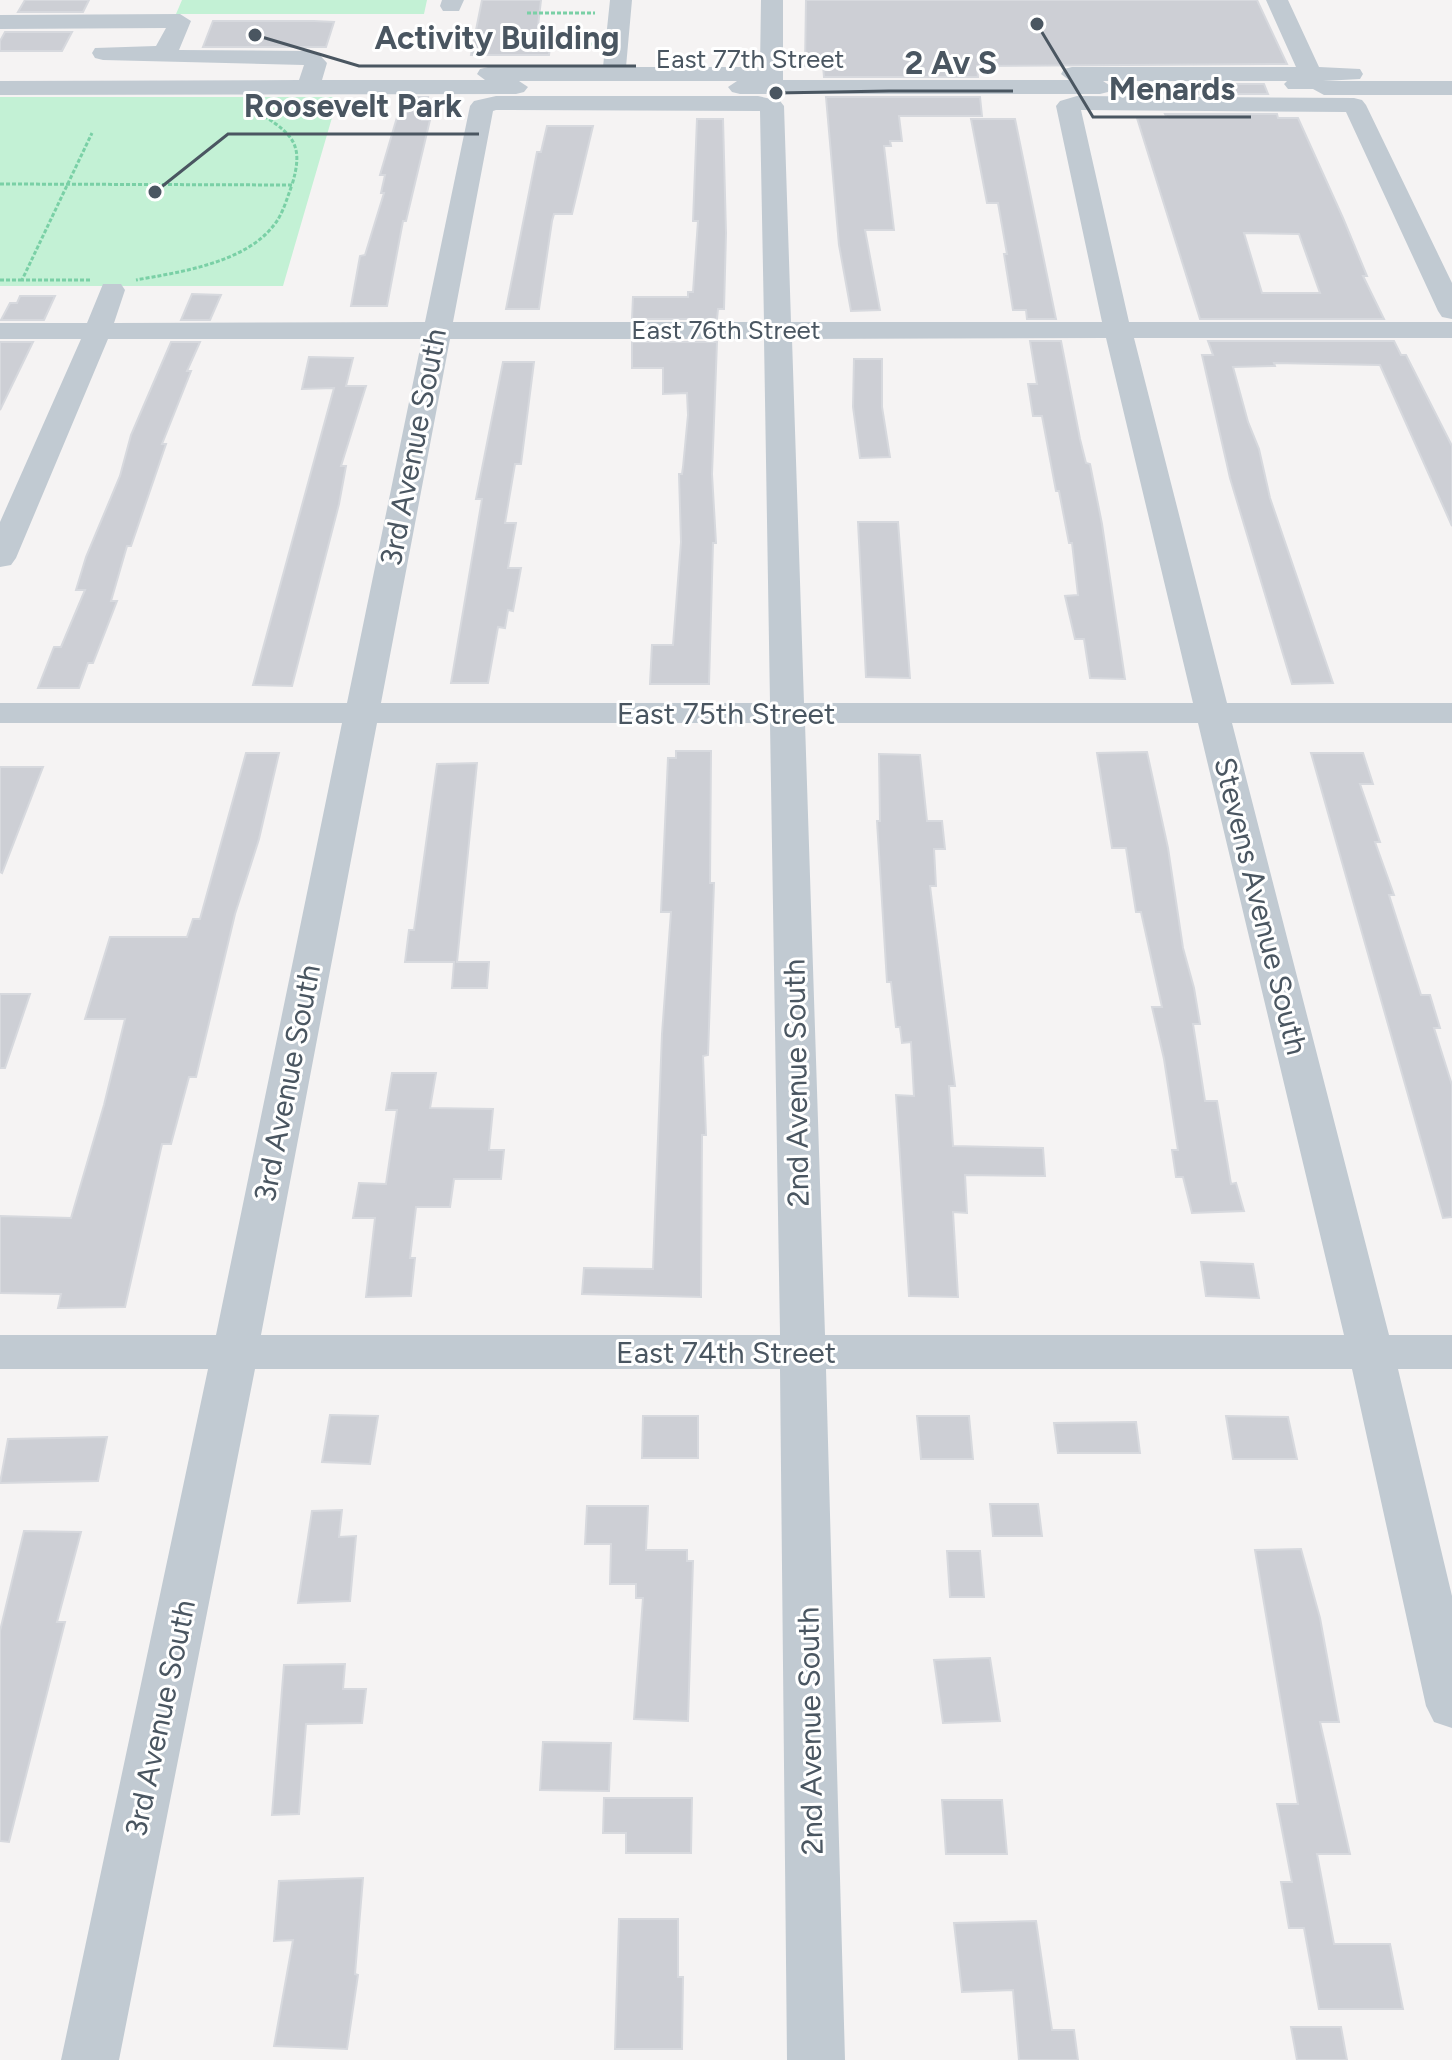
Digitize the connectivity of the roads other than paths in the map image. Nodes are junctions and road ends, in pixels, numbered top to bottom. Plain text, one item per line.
1 (772, 0) edge
2 (1277, 0) edge
3 (612, 6) edge
4 (119, 21) junction
5 (0, 22) edge
6 (169, 61) junction
7 (469, 61) dead end
8 (98, 63) junction
9 (0, 74) edge
10 (581, 74) junction
11 (614, 74) junction
12 (1311, 74) junction
13 (1452, 74) edge
14 (310, 81) junction
15 (0, 88) edge
16 (1452, 88) edge
17 (771, 89) junction
18 (1078, 97) junction
19 (113, 283) road end
20 (1452, 311) edge
21 (436, 330) junction
22 (777, 330) junction
23 (1118, 330) junction
24 (1452, 330) edge
25 (0, 331) edge
26 (98, 331) junction
27 (0, 558) edge
28 (0, 713) edge
29 (360, 713) junction
30 (787, 713) junction
31 (1213, 713) junction
32 (1452, 713) edge
33 (0, 1352) edge
34 (235, 1352) junction
35 (803, 1352) junction
36 (1371, 1352) junction
37 (1452, 1352) edge
38 (1452, 1706) edge
39 (90, 2060) edge
40 (816, 2060) edge

1 - 17 street, 2nd Avenue South
2 - 12 street
3 - 11 street
4 - 5 street
4 - 6 street
4 - 8 street
6 - 8 street, East 77th Street
6 - 14 street, East 77th Street
6 - 14 street
7 - 10 street
8 - 9 street, East 77th Street
10 - 11 street, East 77th Street
10 - 14 street, East 77th Street
11 - 17 street, East 77th Street
12 - 13 street, East 77th Street
12 - 17 street, East 77th Street
12 - 18 street
14 - 15 street, East 77th Street
14 - 17 street, East 77th Street
16 - 18 street, East 77th Street
17 - 18 street, East 77th Street
17 - 21 street, 3rd Avenue South
17 - 22 street, 2nd Avenue South
18 - 20 street
18 - 23 street, Stevens Avenue South
19 - 26 street
21 - 22 street, East 76th Street
21 - 26 street, East 76th Street
21 - 29 street, 3rd Avenue South
22 - 23 street, East 76th Street
22 - 30 street, 2nd Avenue South
23 - 24 street, East 76th Street
23 - 31 street, Stevens Avenue South
25 - 26 street, East 76th Street
26 - 27 street
28 - 29 street, East 75th Street
29 - 30 street, East 75th Street
29 - 34 street, 3rd Avenue South
30 - 31 street, East 75th Street
30 - 35 street, 2nd Avenue South
31 - 32 street, East 75th Street
31 - 36 street, Stevens Avenue South
33 - 34 street, East 74th Street
34 - 35 street, East 74th Street
34 - 39 street, 3rd Avenue South
35 - 36 street, East 74th Street
35 - 40 street, 2nd Avenue South
36 - 37 street, East 74th Street
36 - 38 street, Stevens Avenue South

